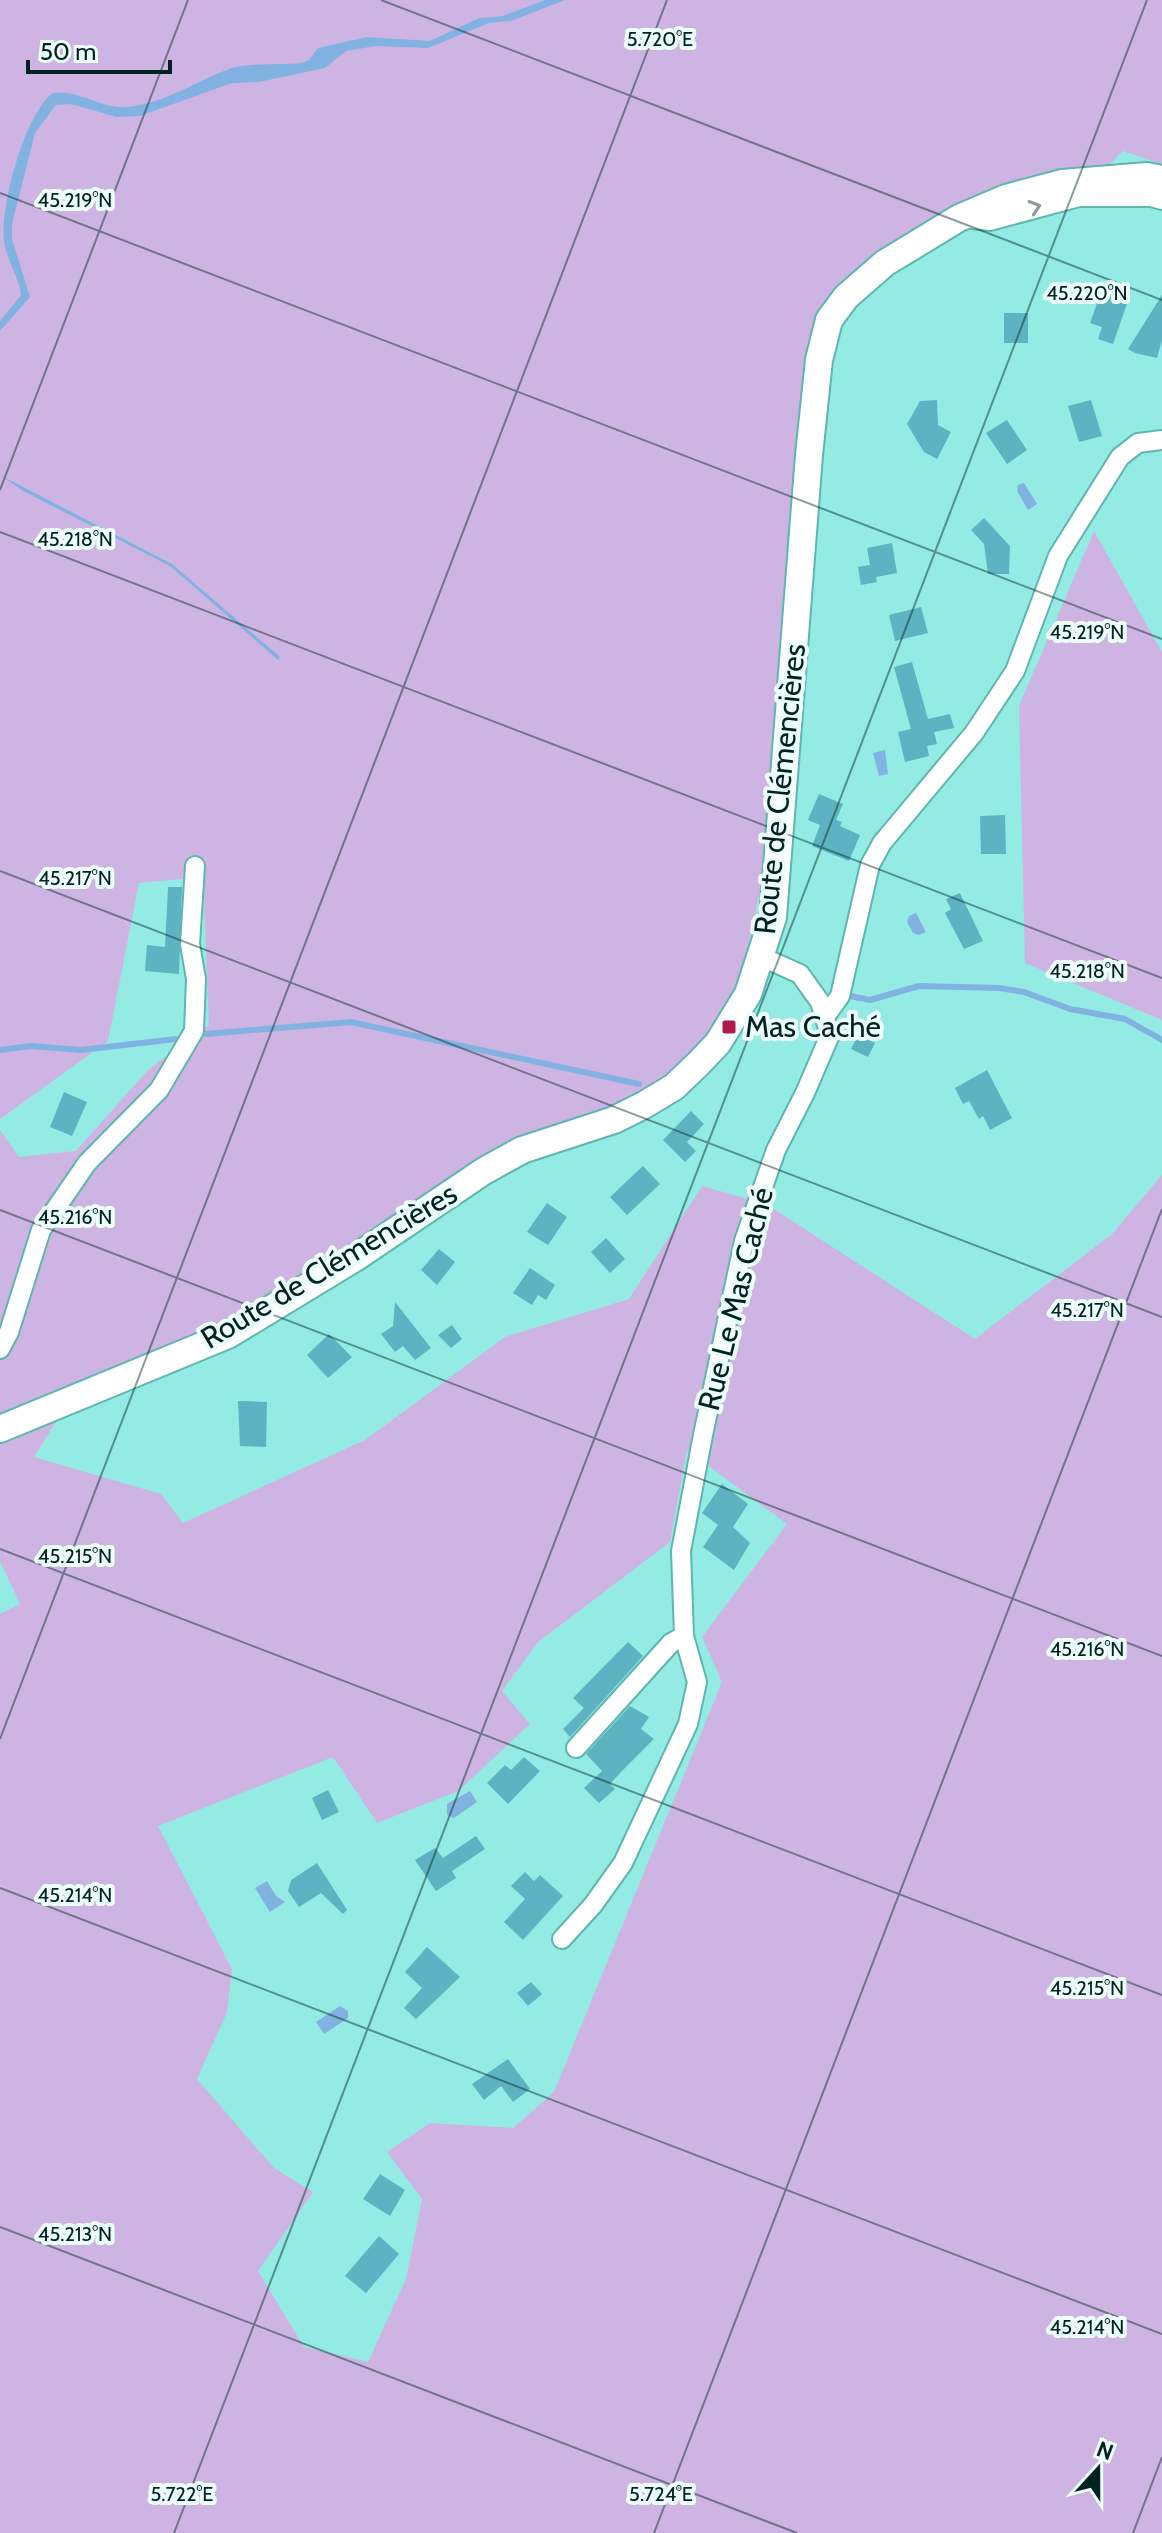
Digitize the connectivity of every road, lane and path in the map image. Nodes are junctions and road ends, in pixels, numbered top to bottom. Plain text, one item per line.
1 (1162, 179) edge
2 (1162, 200) edge
3 (959, 218) junction
4 (1162, 440) edge
5 (195, 866) dead end
6 (762, 957) junction
7 (825, 1017) junction
8 (0, 1349) edge
9 (0, 1429) edge
10 (684, 1636) junction
11 (576, 1748) dead end
12 (562, 1939) dead end

1 - 3 street, Route de Clémencières
3 -> 2 street
3 - 6 street, Route de Clémencières
4 - 7 street
5 - 8 street
6 - 7 street
6 - 9 street, Route de Clémencières
7 - 10 street, Rue Le Mas Caché
10 - 11 street
10 - 12 street, Rue Le Mas Caché

